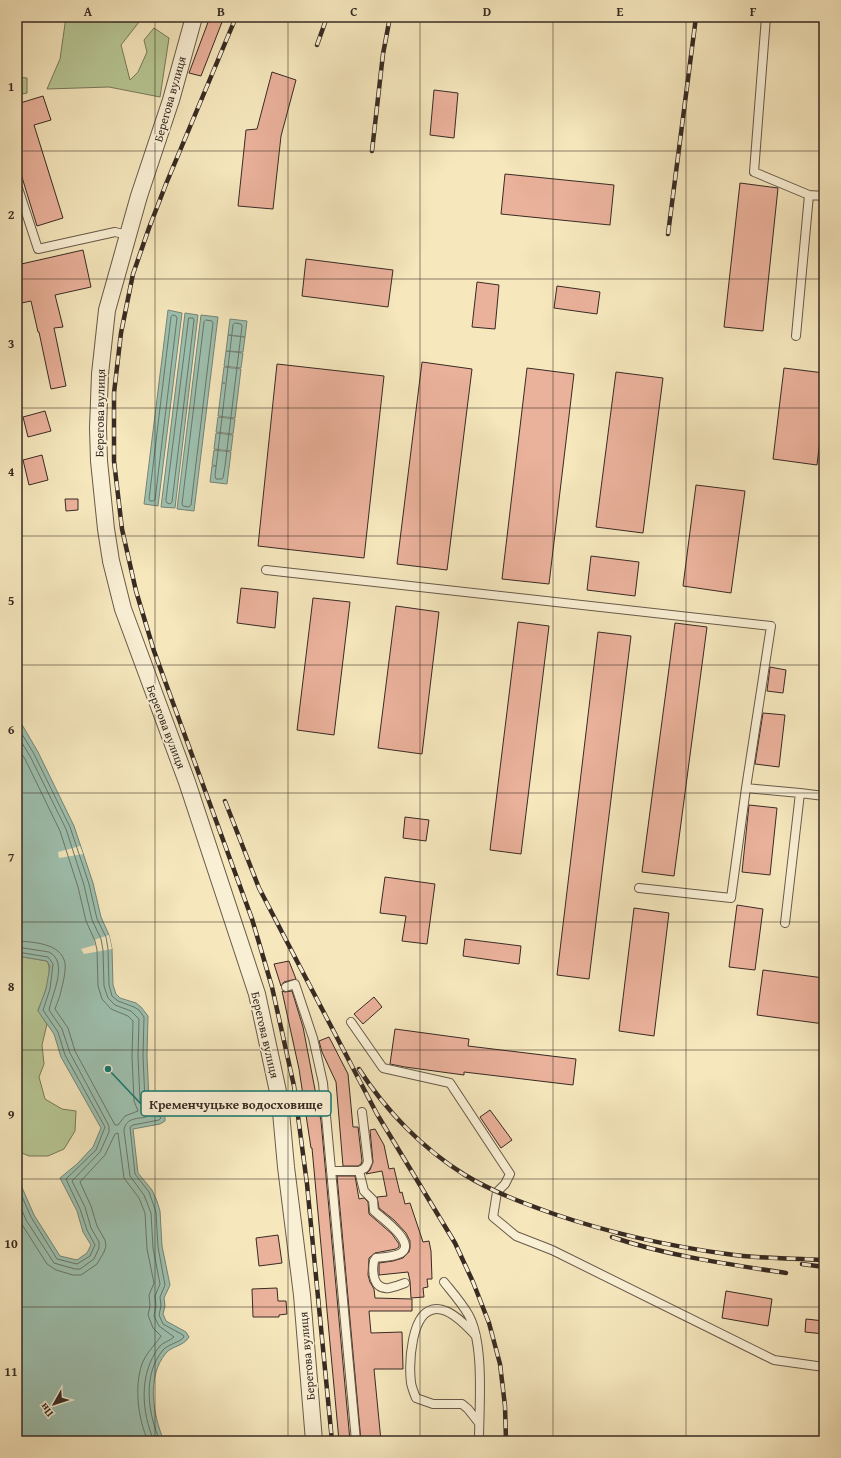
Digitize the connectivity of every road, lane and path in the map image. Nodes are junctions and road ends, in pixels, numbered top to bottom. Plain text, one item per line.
1 (194, 17) edge
2 (766, 17) edge
3 (17, 184) edge
4 (809, 195) junction
5 (824, 196) edge
6 (128, 235) junction
7 (796, 336) dead end
8 (266, 570) dead end
9 (746, 788) junction
10 (800, 793) junction
11 (824, 796) edge
12 (639, 888) dead end
13 (785, 923) dead end
14 (286, 987) dead end
15 (351, 1022) dead end
16 (362, 1112) dead end
17 (331, 1171) junction
18 (359, 1171) junction
19 (444, 1282) dead end
20 (405, 1283) dead end
21 (476, 1336) junction
22 (824, 1367) edge
23 (479, 1423) junction
24 (314, 1441) edge
25 (356, 1441) edge
26 (479, 1441) edge

1 - 6 street, Берегова вулиця
2 - 4 lane
3 - 6 lane
4 - 5 lane
4 - 7 lane
6 - 24 street, Берегова вулиця
8 - 9 lane
9 - 10 lane
9 - 12 lane
10 - 11 lane
10 - 13 lane
14 - 17 lane
15 - 22 lane
16 - 18 lane
17 - 18 lane
17 - 25 lane
18 - 20 lane
19 - 21 lane
21 - 23 lane
21 - 23 lane
23 - 26 lane

